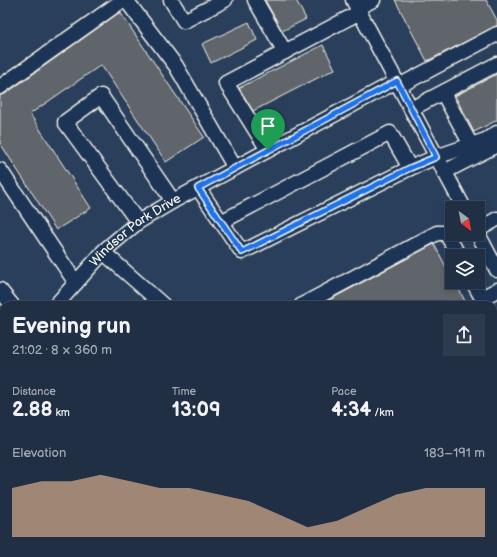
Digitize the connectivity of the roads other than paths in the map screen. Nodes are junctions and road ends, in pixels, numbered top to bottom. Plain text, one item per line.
1 (123, 0) edge
2 (126, 0) edge
3 (171, 0) edge
4 (225, 0) edge
5 (255, 0) edge
6 (373, 0) edge
7 (357, 7) edge
8 (497, 34) edge
9 (285, 52) junction
10 (497, 64) edge
11 (398, 84) junction
12 (0, 87) edge
13 (443, 92) junction
14 (411, 109) junction
15 (497, 133) edge
16 (471, 145) junction
17 (497, 145) edge
18 (268, 150) junction
19 (436, 157) junction
20 (235, 168) junction
21 (410, 168) junction
22 (0, 170) edge
23 (444, 172) junction
24 (198, 188) junction
25 (173, 201) junction
26 (460, 201) edge
27 (497, 219) edge
28 (138, 222) junction
29 (221, 222) junction
30 (485, 226) edge
31 (445, 232) edge
32 (103, 252) junction
33 (485, 256) edge
34 (497, 270) edge
35 (76, 283) junction
36 (477, 289) edge
37 (0, 290) edge
38 (497, 290) edge
39 (9, 301) edge
40 (60, 301) edge
41 (158, 301) edge
42 (310, 301) edge
43 (483, 301) edge
44 (485, 301) edge

1 - 12 street
2 - 20 street
3 - 4 street
5 - 9 street
6 - 7 street
7 - 9 street
7 - 11 street
8 - 11 street, Windsor Park Drive
9 - 18 street
10 - 13 street
11 - 14 street
11 - 18 street, Windsor Park Drive
13 - 14 street
13 - 16 street
14 - 19 street
15 - 16 street
16 - 19 street
17 - 23 street
18 - 20 street, Windsor Park Drive
19 - 21 street
19 - 23 street
20 - 24 street, Windsor Park Drive
21 - 29 street
21 - 29 street
22 - 35 street
23 - 26 street
24 - 25 street, Windsor Park Drive
24 - 29 street
25 - 28 street, Windsor Park Drive
25 - 28 street
27 - 30 street
28 - 32 street, Windsor Park Drive
31 - 42 street
32 - 35 street, Windsor Park Drive
32 - 41 street
33 - 34 street
35 - 40 street, Windsor Park Drive
36 - 43 street
37 - 39 street
38 - 44 street

